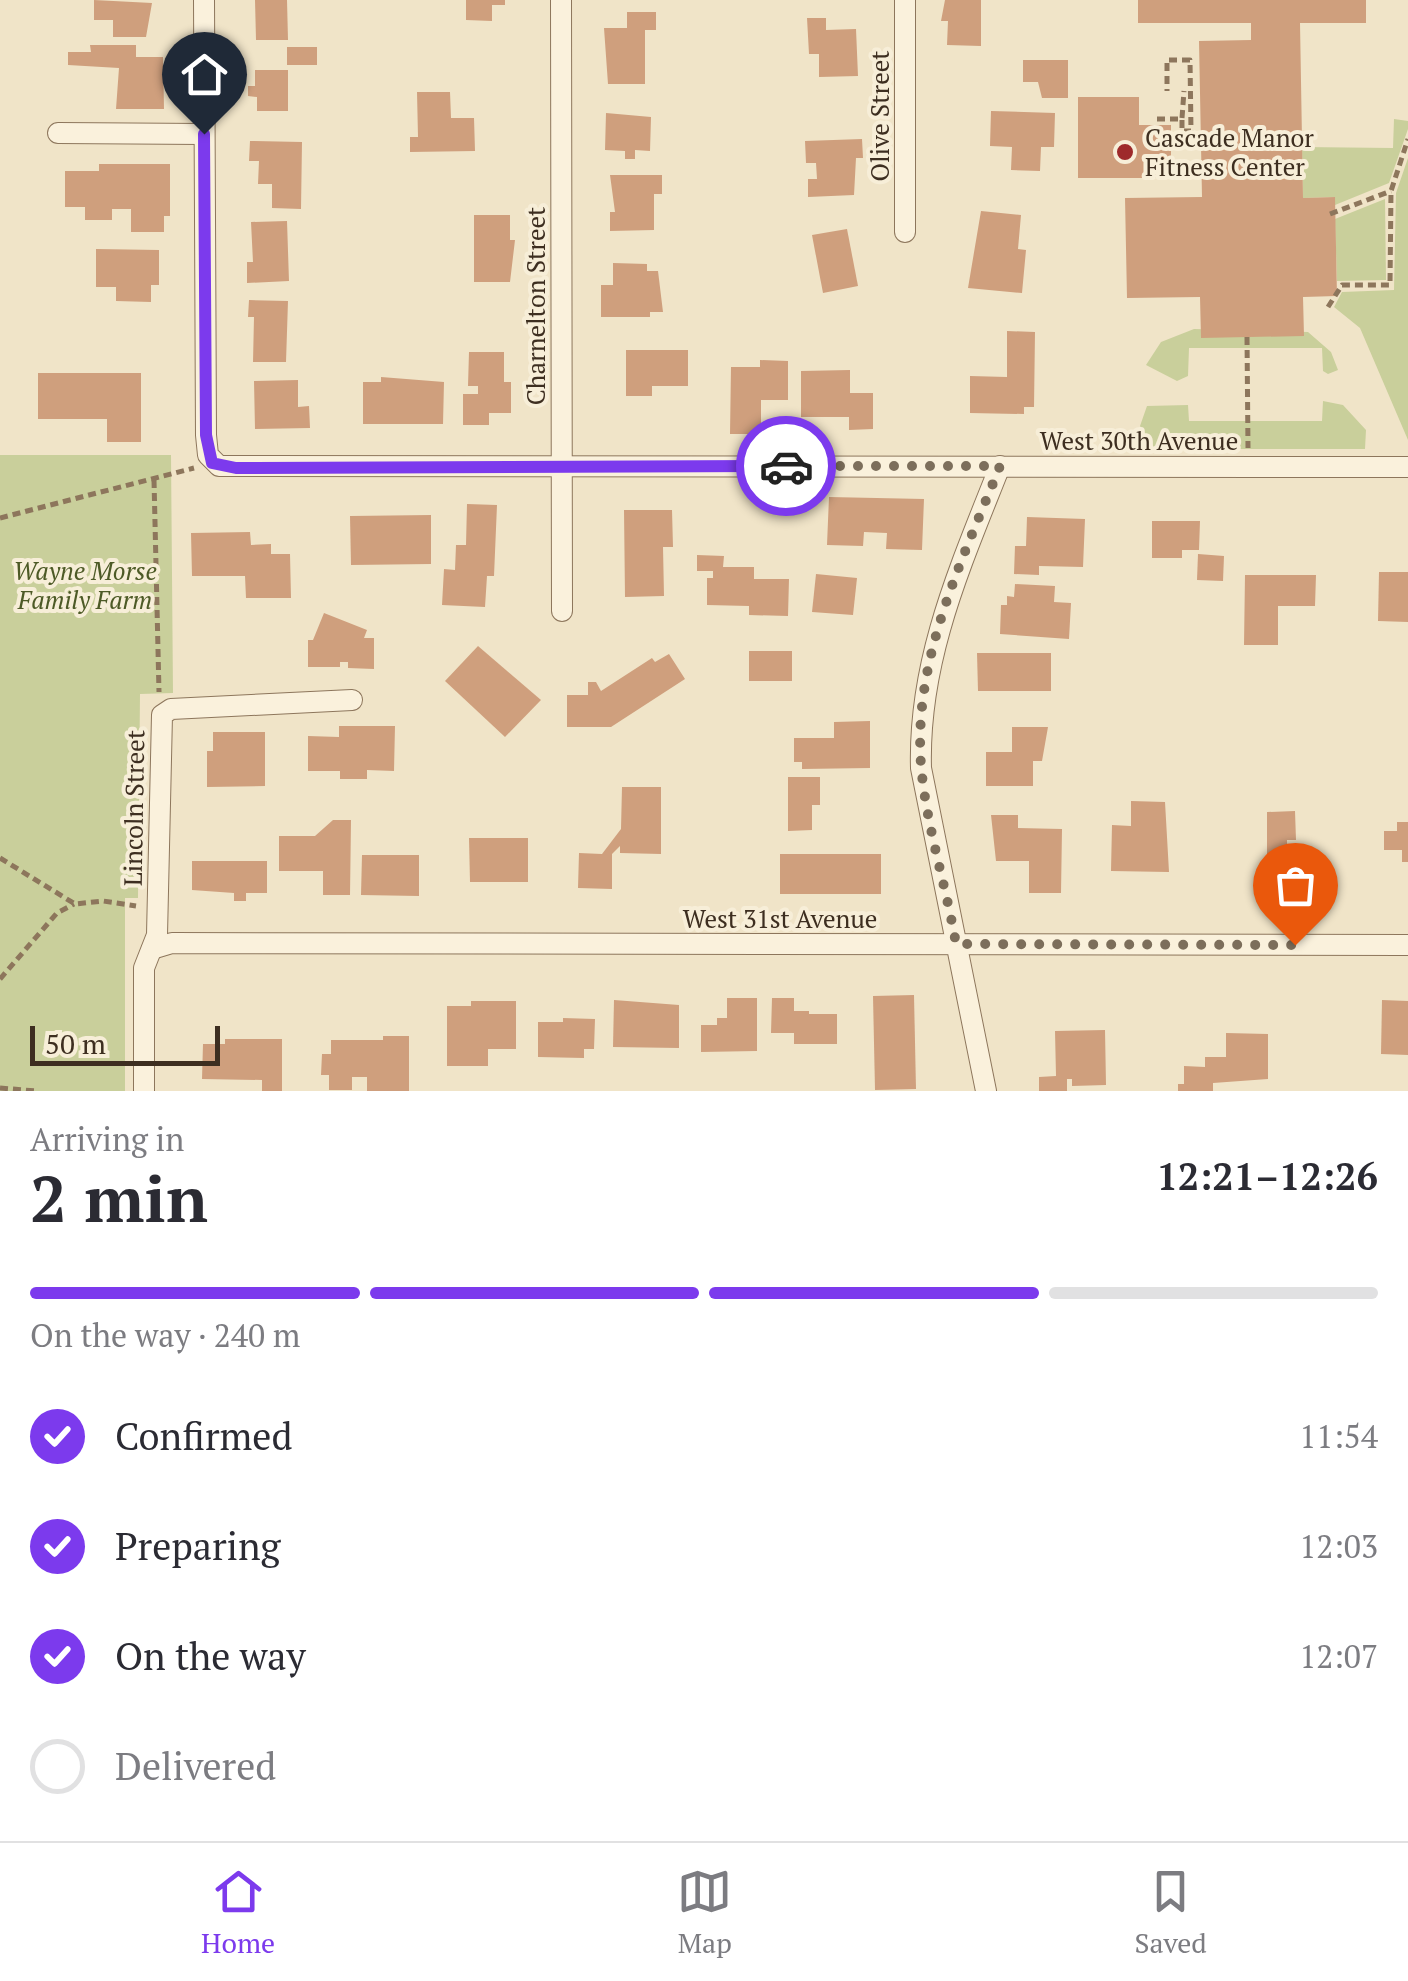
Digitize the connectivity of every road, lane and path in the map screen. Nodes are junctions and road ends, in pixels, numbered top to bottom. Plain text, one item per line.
1 (204, 0) edge
2 (561, 0) edge
3 (905, 0) edge
4 (1167, 91) dead end
5 (1184, 91) dead end
6 (1157, 119) dead end
7 (1182, 119) junction
8 (58, 133) dead end
9 (204, 134) junction
10 (1408, 139) edge
11 (1391, 192) junction
12 (1330, 214) dead end
13 (905, 232) dead end
14 (1328, 306) dead end
15 (1248, 337) dead end
16 (1248, 451) dead end
17 (212, 463) junction
18 (1000, 466) junction
19 (560, 467) junction
20 (1408, 467) edge
21 (154, 480) junction
22 (0, 518) edge
23 (562, 611) dead end
24 (352, 700) dead end
25 (162, 715) junction
26 (0, 858) edge
27 (76, 904) junction
28 (158, 905) junction
29 (956, 944) junction
30 (1408, 945) edge
31 (152, 949) junction
32 (0, 979) edge
33 (0, 1088) edge
34 (36, 1091) edge
35 (144, 1091) edge
36 (986, 1091) edge

1 - 9 street
2 - 19 street, Charnelton Street
3 - 13 street, Olive Street
4 - 7 path
5 - 7 path
6 - 7 path
8 - 9 street
9 - 17 street
10 - 11 path
11 - 12 path
11 - 14 path
15 - 16 path
17 - 19 street, West 30th Avenue
17 - 21 path
18 - 19 street, West 30th Avenue
18 - 20 street, West 30th Avenue
18 - 29 street
19 - 23 street, Charnelton Street
21 - 22 path
21 - 25 path
24 - 25 street, Lincoln Street
25 - 28 street, Lincoln Street
26 - 27 path
27 - 28 path
27 - 32 path
28 - 31 street, Lincoln Street
29 - 30 street, West 31st Avenue
29 - 31 street, West 31st Avenue
29 - 36 street
31 - 35 street, Lincoln Street
33 - 34 path

